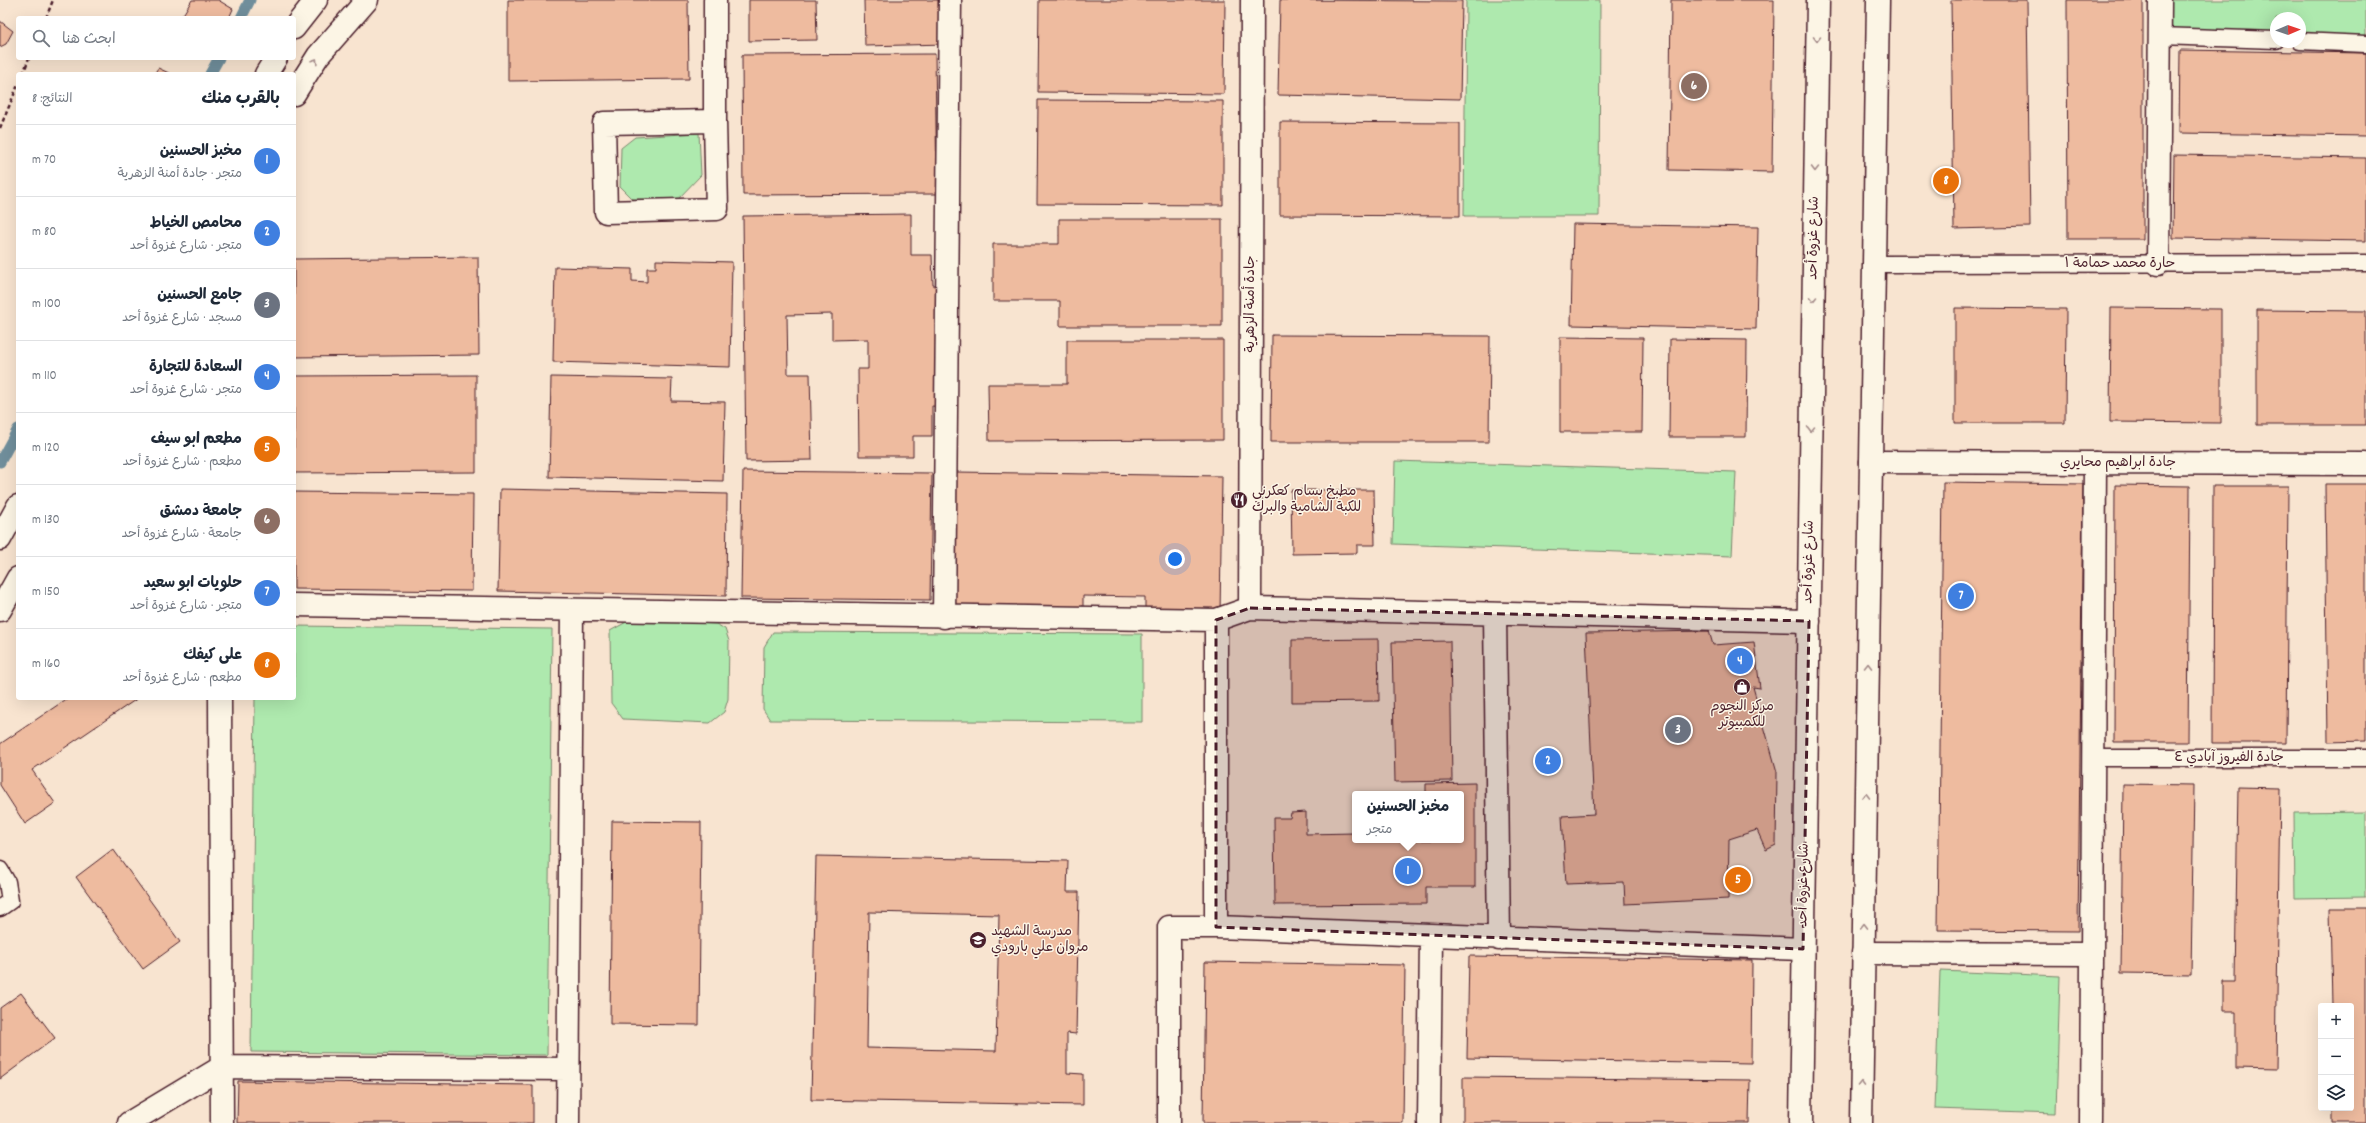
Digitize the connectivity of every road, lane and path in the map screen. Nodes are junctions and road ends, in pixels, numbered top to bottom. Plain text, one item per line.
1 (53, 0) edge
2 (316, 0) edge
3 (367, 0) edge
4 (715, 0) edge
5 (950, 0) edge
6 (1252, 0) edge
7 (1818, 0) edge
8 (1878, 0) edge
9 (2160, 0) edge
10 (47, 16) edge
11 (296, 25) edge
12 (2160, 36) junction
13 (2270, 40) edge
14 (2306, 41) edge
15 (2366, 44) edge
16 (28, 60) edge
17 (275, 60) edge
18 (23, 72) edge
19 (267, 72) edge
20 (16, 90) edge
21 (296, 91) edge
22 (715, 121) junction
23 (0, 128) edge
24 (2366, 263) edge
25 (1874, 264) junction
26 (2158, 264) junction
27 (1871, 462) junction
28 (2095, 463) junction
29 (2366, 464) edge
30 (16, 510) edge
31 (0, 539) edge
32 (16, 582) edge
33 (296, 605) edge
34 (1250, 608) junction
35 (0, 610) edge
36 (572, 610) junction
37 (1495, 614) junction
38 (944, 617) junction
39 (1216, 620) junction
40 (1808, 621) junction
41 (220, 700) edge
42 (2092, 758) junction
43 (2366, 758) edge
44 (0, 870) edge
45 (0, 908) edge
46 (1216, 927) junction
47 (1431, 937) junction
48 (1499, 939) junction
49 (1803, 949) junction
50 (1863, 953) junction
51 (2091, 954) junction
52 (222, 1067) junction
53 (568, 1069) junction
54 (128, 1123) edge
55 (222, 1123) edge
56 (568, 1123) edge
57 (1169, 1123) edge
58 (1429, 1123) edge
59 (1801, 1123) edge
60 (1861, 1123) edge
61 (2091, 1123) edge

1 - 10 path
2 - 11 street
21 -> 3 street
4 - 22 street
5 - 38 street
6 - 34 street, جادة أمنة الزهرية
7 -> 40 street, شارع غزوة أحد
8 - 25 street
9 - 12 street
12 - 13 lane
12 - 26 street
14 - 15 lane
16 - 18 path
17 - 19 street
20 - 23 path
22 - 22 street
24 - 26 lane, حارة محمد حمامة ١
25 - 26 lane, حارة محمد حمامة ١
25 - 27 street
27 - 28 street, جادة ابراهيم محايري
50 -> 27 street
28 - 29 street, جادة ابراهيم محايري
28 - 42 street
30 - 31 street
32 - 35 street
33 - 36 street
34 - 37 street
34 - 39 street
36 - 38 street
36 - 53 street
37 - 40 street
37 - 48 street
38 - 39 street
39 - 46 street
40 - 49 street, شارع غزوة أحد
41 - 52 street
42 - 43 lane, جادة الفيروز آبادي ٤
42 - 51 street
44 - 45 lane
46 - 47 street
46 - 57 street
47 - 48 street
47 - 58 street
48 - 49 street
49 - 59 street, شارع غزوة أحد
50 - 51 street
60 -> 50 street
51 - 61 street
52 - 53 street
52 - 54 street
52 - 55 street
53 - 56 street

